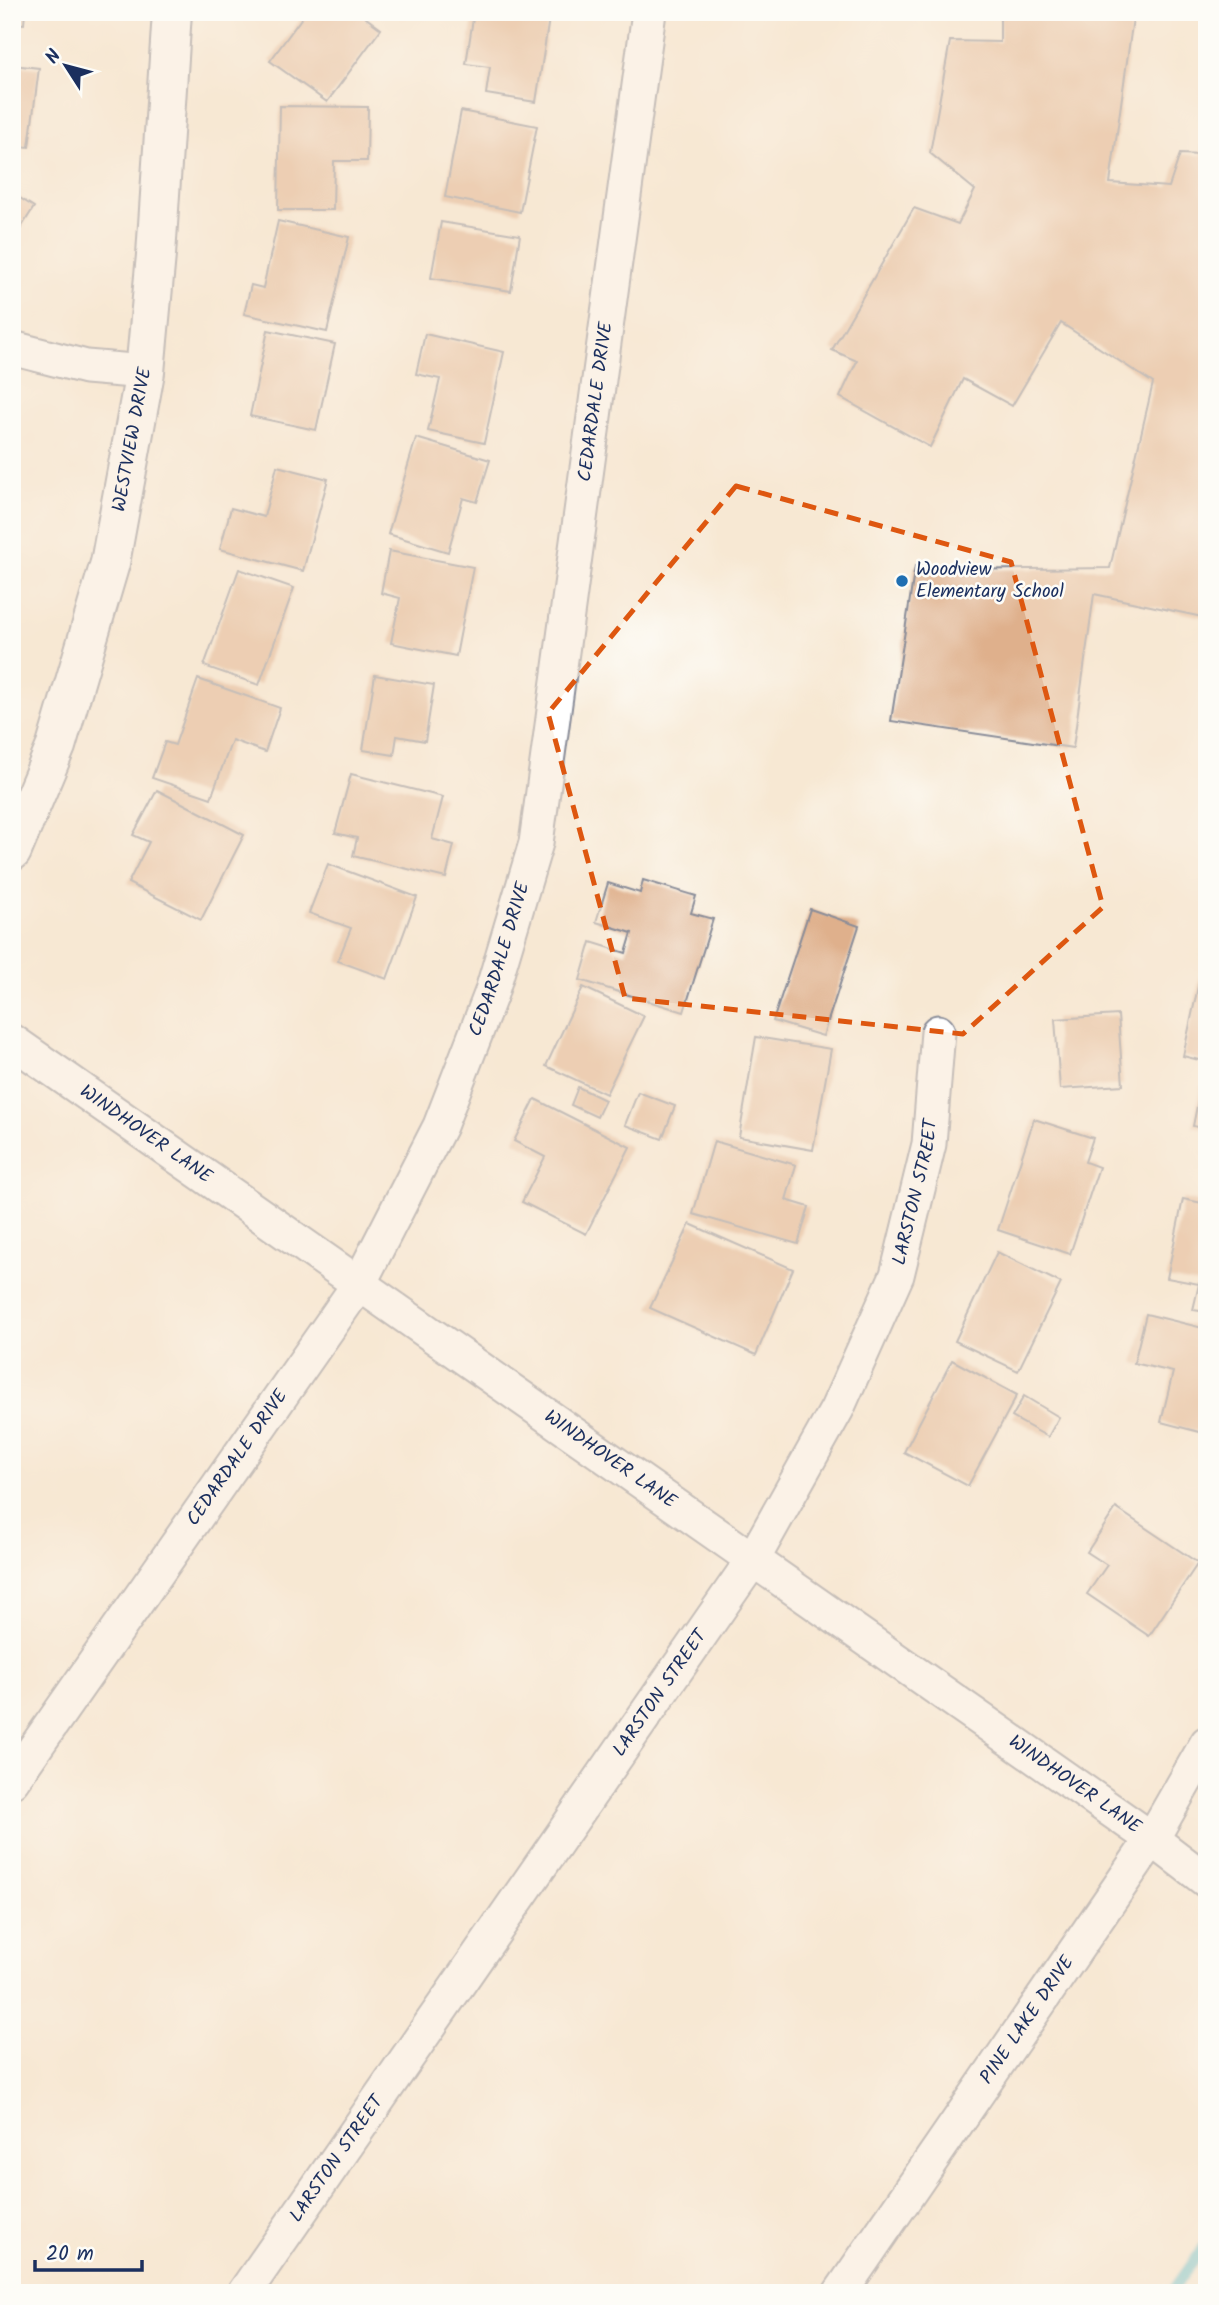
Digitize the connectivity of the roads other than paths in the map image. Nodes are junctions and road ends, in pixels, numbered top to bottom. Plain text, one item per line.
1 (172, 12) edge
2 (649, 12) edge
3 (12, 348) edge
4 (145, 372) junction
5 (12, 850) edge
6 (938, 1032) dead end
7 (12, 1041) edge
8 (359, 1284) junction
9 (752, 1561) junction
10 (1207, 1743) edge
11 (12, 1781) edge
12 (1152, 1839) junction
13 (1207, 1881) edge
14 (244, 2293) edge
15 (840, 2293) edge

1 - 4 main road, WESTVIEW DRIVE
2 - 8 street, CEDARDALE DRIVE
3 - 4 street
4 - 5 main road, WESTVIEW DRIVE
6 - 9 street, LARSTON STREET
7 - 8 street, WINDHOVER LANE
8 - 9 street, WINDHOVER LANE
8 - 11 street, CEDARDALE DRIVE
9 - 12 street, WINDHOVER LANE
9 - 14 street, LARSTON STREET
10 - 12 street, PINE LAKE DRIVE
12 - 13 street, WINDHOVER LANE
12 - 15 street, PINE LAKE DRIVE

